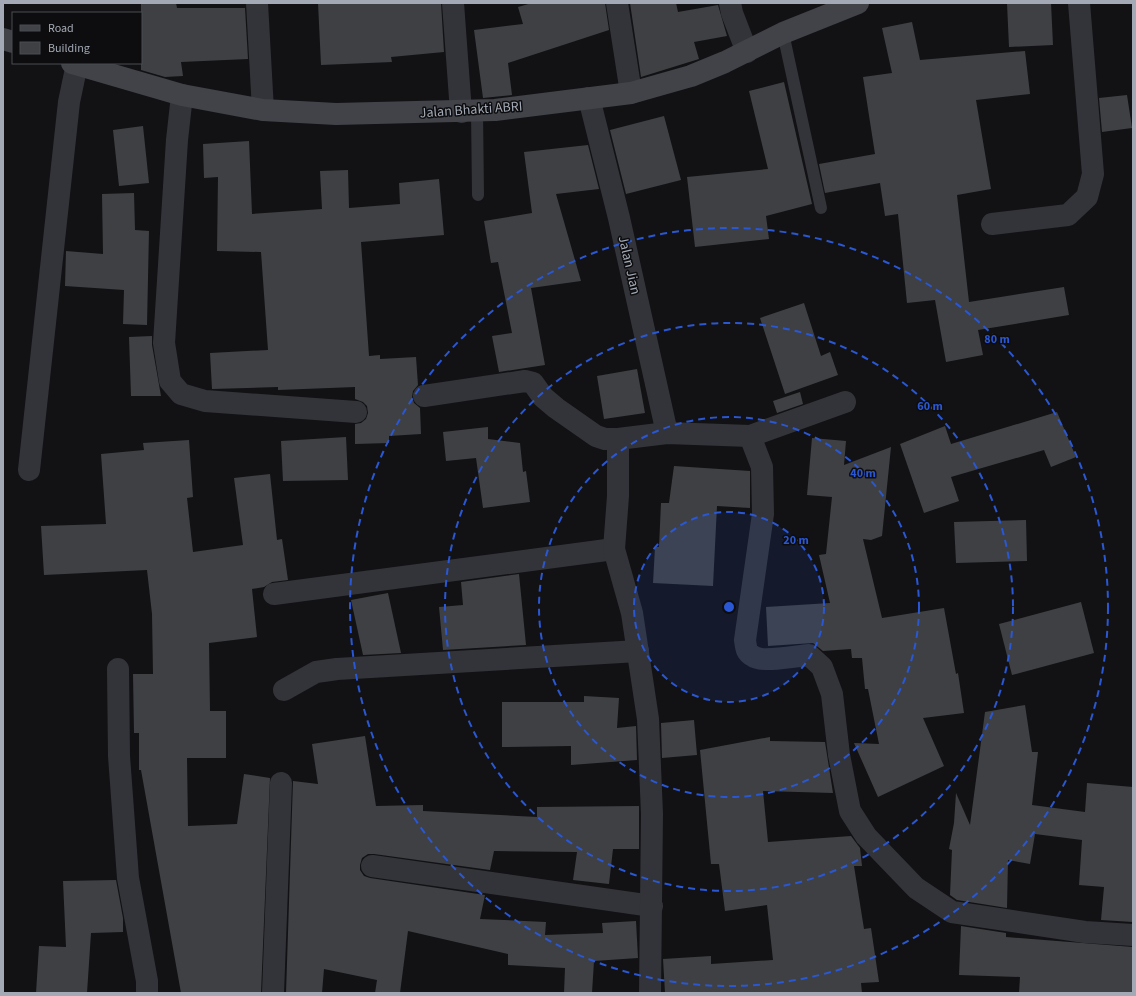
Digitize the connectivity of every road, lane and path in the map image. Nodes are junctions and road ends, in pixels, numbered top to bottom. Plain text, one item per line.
1 (257, 3) edge
2 (453, 3) edge
3 (617, 3) edge
4 (730, 3) edge
5 (858, 3) edge
6 (1079, 3) edge
7 (783, 33) junction
8 (747, 52) junction
9 (75, 64) edge
10 (631, 93) junction
11 (182, 95) junction
12 (589, 98) junction
13 (263, 110) junction
14 (469, 111) junction
15 (478, 195) dead end
16 (821, 208) dead end
17 (992, 224) dead end
18 (424, 396) dead end
19 (845, 402) dead end
20 (356, 412) dead end
21 (667, 433) junction
22 (750, 436) junction
23 (618, 439) junction
24 (29, 470) dead end
25 (614, 549) junction
26 (274, 594) dead end
27 (638, 651) junction
28 (118, 669) dead end
29 (284, 690) dead end
30 (281, 783) dead end
31 (372, 866) dead end
32 (652, 906) junction
33 (1133, 934) edge
34 (148, 993) edge
35 (273, 993) edge
36 (650, 993) edge

1 - 13 street
2 - 14 street
3 - 10 street
4 - 8 street
5 - 7 street, Jalan Bhakti ABRI
6 - 17 street
7 - 8 street, Jalan Bhakti ABRI
7 - 16 lane
8 - 10 street, Jalan Bhakti ABRI
9 - 11 street, Jalan Bhakti ABRI
9 - 24 street
10 - 12 street, Jalan Bhakti ABRI
11 - 13 street, Jalan Bhakti ABRI
11 - 20 street
12 - 14 street, Jalan Bhakti ABRI
12 - 21 street, Jalan Jian
13 - 14 street, Jalan Bhakti ABRI
14 - 15 lane
18 - 23 street
19 - 22 street
21 - 22 street
21 - 23 street
22 - 33 street
23 - 25 street
25 - 26 street
25 - 27 street
27 - 29 street
27 - 32 street
28 - 34 street
30 - 35 street
31 - 32 street
32 - 36 street

